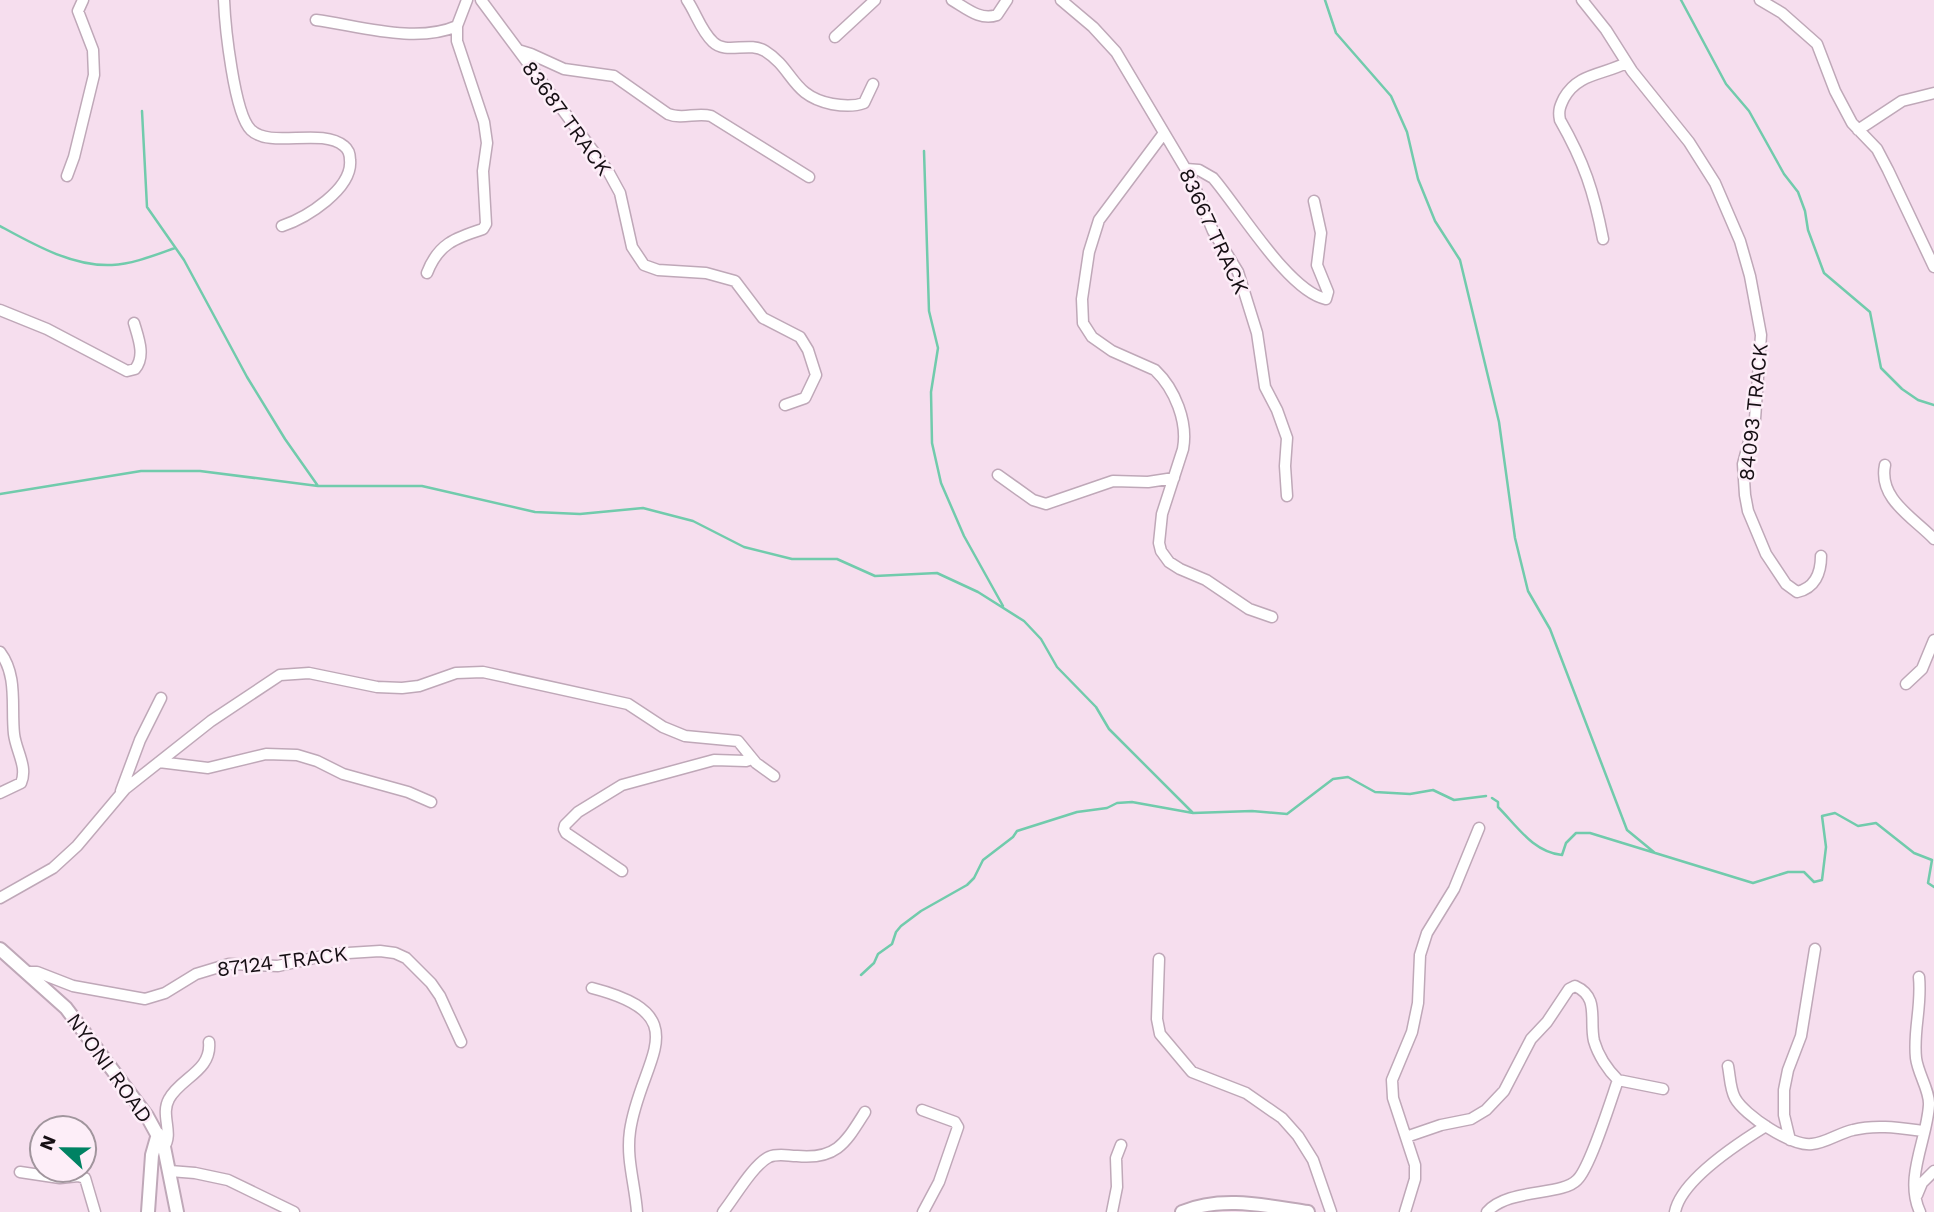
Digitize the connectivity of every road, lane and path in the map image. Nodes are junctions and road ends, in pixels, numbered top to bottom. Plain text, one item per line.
1 (83, 0) edge
2 (224, 0) edge
3 (467, 0) edge
4 (481, 0) edge
5 (687, 0) edge
6 (875, 0) edge
7 (952, 0) edge
8 (1007, 0) edge
9 (1061, 0) edge
10 (1583, 0) edge
11 (1760, 0) edge
12 (316, 20) dead end
13 (457, 26) junction
14 (835, 37) dead end
15 (518, 50) junction
16 (1626, 63) junction
17 (873, 84) dead end
18 (1934, 93) edge
19 (1858, 130) junction
20 (1164, 133) junction
21 (1186, 169) junction
22 (67, 176) dead end
23 (809, 177) dead end
24 (1314, 201) dead end
25 (282, 226) dead end
26 (1603, 239) dead end
27 (1934, 267) edge
28 (427, 274) dead end
29 (0, 310) edge
30 (134, 323) dead end
31 (785, 405) dead end
32 (1885, 465) dead end
33 (998, 475) dead end
34 (1174, 478) junction
35 (1287, 496) dead end
36 (1934, 539) edge
37 (1821, 556) dead end
38 (1272, 617) dead end
39 (1934, 640) edge
40 (0, 652) edge
41 (1906, 684) dead end
42 (161, 698) dead end
43 (752, 759) junction
44 (159, 762) junction
45 (774, 776) dead end
46 (0, 793) edge
47 (119, 795) junction
48 (430, 802) dead end
49 (1479, 828) dead end
50 (622, 872) dead end
51 (0, 898) edge
52 (0, 949) edge
53 (1815, 949) dead end
54 (1159, 959) dead end
55 (24, 972) junction
56 (1919, 977) dead end
57 (592, 988) dead end
58 (209, 1042) dead end
59 (461, 1042) dead end
60 (1728, 1066) dead end
61 (1618, 1080) junction
62 (1663, 1089) dead end
63 (922, 1110) dead end
64 (865, 1112) dead end
65 (1766, 1126) junction
66 (1923, 1131) junction
67 (158, 1134) junction
68 (1406, 1137) junction
69 (1790, 1140) junction
70 (1121, 1145) dead end
71 (164, 1147) junction
72 (170, 1171) junction
73 (1934, 1171) edge
74 (20, 1172) dead end
75 (1916, 1196) junction
76 (1917, 1210) edge
77 (95, 1212) edge
78 (148, 1212) edge
79 (177, 1212) edge
80 (294, 1212) edge
81 (637, 1212) edge
82 (723, 1212) edge
83 (923, 1212) edge
84 (1112, 1212) edge
85 (1182, 1212) edge
86 (1308, 1212) edge
87 (1331, 1212) edge
88 (1405, 1212) edge
89 (1487, 1212) edge
90 (1675, 1212) edge

1 - 22 street
2 - 25 street
3 - 13 street
4 - 15 street, 83687 TRACK
5 - 17 street
6 - 14 street
7 - 8 street
9 - 20 street, 83667 TRACK
10 - 16 street, 84093 TRACK
11 - 19 street
12 - 13 street
13 - 28 street
15 - 23 street
15 - 31 street, 83687 TRACK
16 - 26 street
16 - 37 street, 84093 TRACK
18 - 19 street
19 - 27 street
20 - 21 street, 83667 TRACK
20 - 34 street
21 - 24 street
21 - 35 street, 83667 TRACK
29 - 30 street
32 - 36 street
33 - 34 street
34 - 38 street
39 - 41 street
40 - 46 street
42 - 47 street
43 - 44 street
43 - 45 street
43 - 50 street
44 - 47 street
44 - 48 street
47 - 51 street
49 - 68 street
52 - 55 street, NYONI ROAD
53 - 69 street
54 - 87 street
55 - 59 street, 87124 TRACK
55 - 67 street, NYONI ROAD
56 - 66 street
57 - 81 street
58 - 71 street
60 - 65 street
61 - 62 street
61 - 68 street
61 - 89 street
63 - 83 street
64 - 82 street
65 - 69 street
65 - 90 street
66 - 69 street
66 - 75 street
67 - 71 street, NYONI ROAD
67 - 78 street
68 - 88 street
70 - 84 street
71 - 72 street, NYONI ROAD
72 - 79 street, NYONI ROAD
72 - 80 street
73 - 75 street
74 - 77 street
75 - 76 street
85 - 86 street

